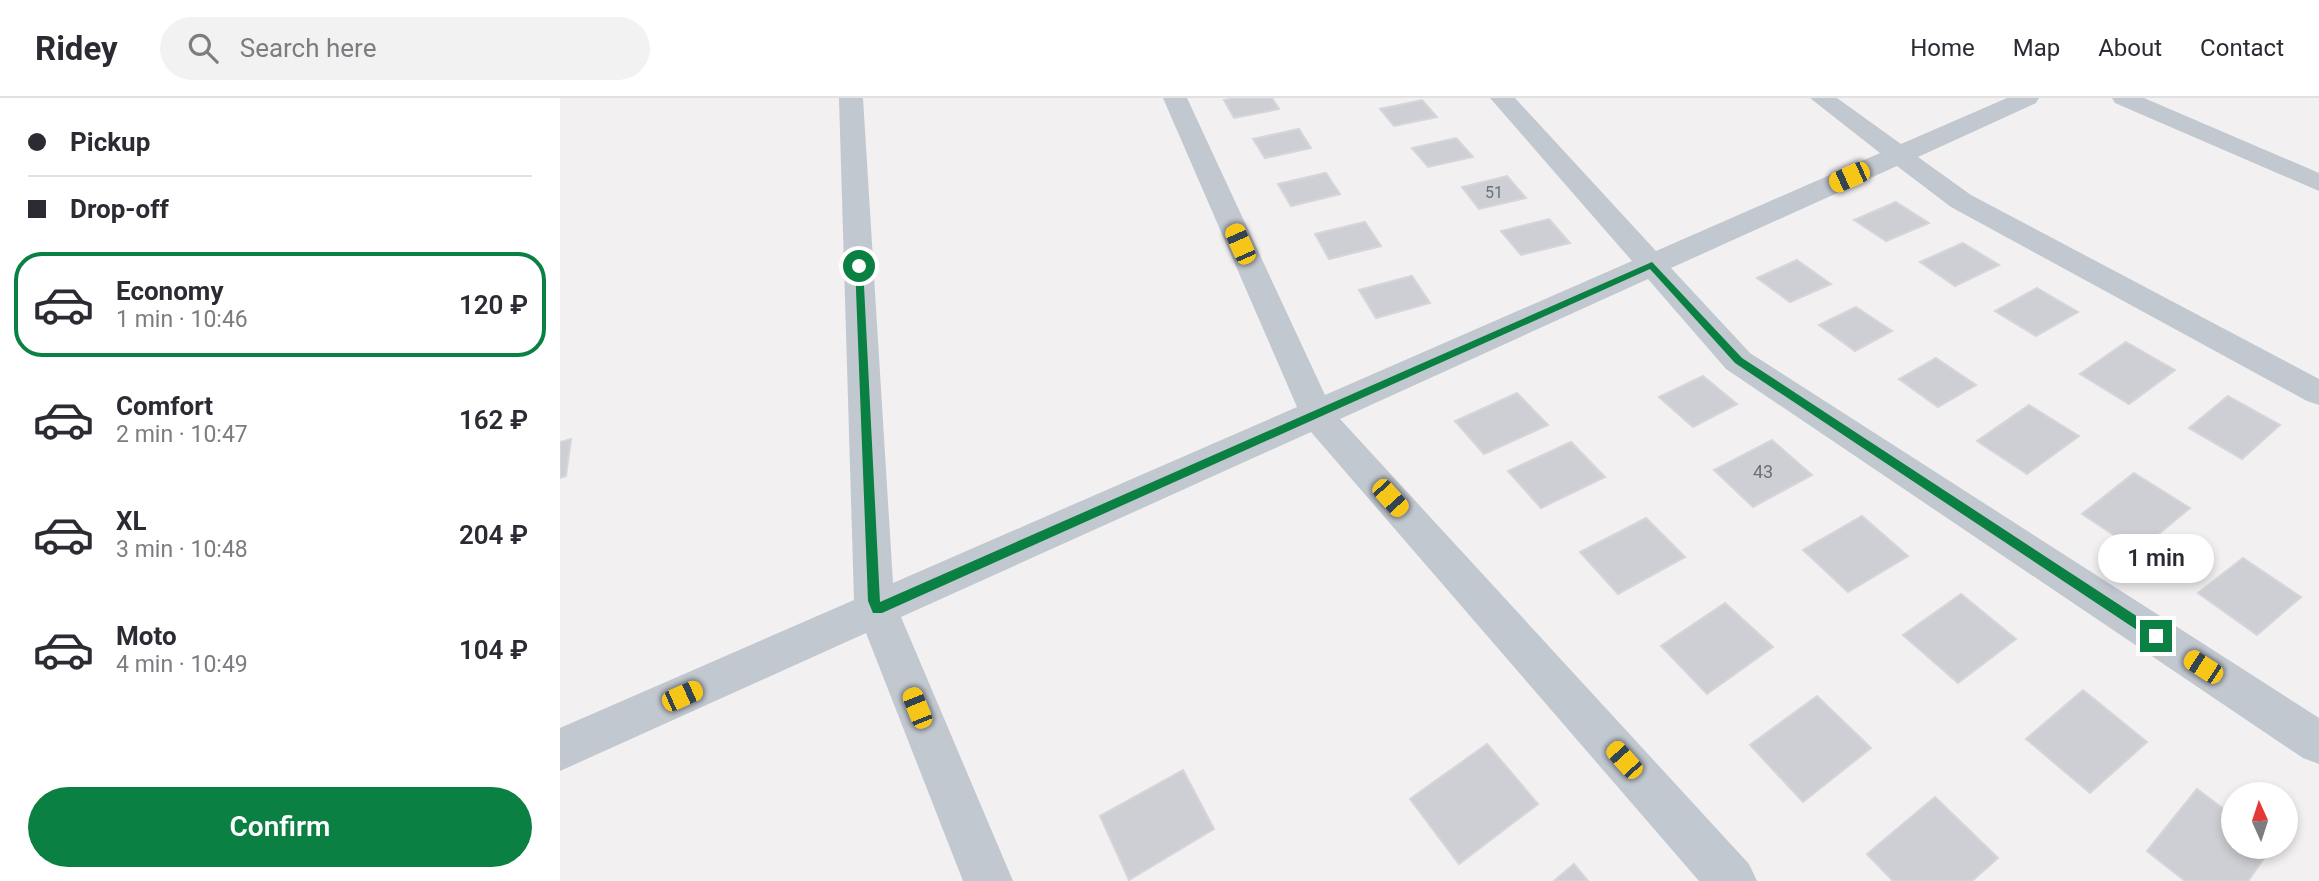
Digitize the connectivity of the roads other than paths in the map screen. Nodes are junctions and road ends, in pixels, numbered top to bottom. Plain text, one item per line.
1 (851, 98) edge
2 (1175, 98) edge
3 (1502, 98) edge
4 (1822, 98) edge
5 (2027, 98) edge
6 (2124, 98) edge
7 (1899, 155) junction
8 (2319, 183) edge
9 (1652, 265) junction
10 (2319, 393) edge
11 (1317, 414) junction
12 (877, 609) junction
13 (2319, 743) edge
14 (560, 750) edge
15 (988, 881) edge
16 (1732, 881) edge

1 - 12 street
2 - 11 street
3 - 9 street
4 - 7 street
5 - 7 street
6 - 8 street
7 - 9 street
7 - 10 street
9 - 11 street
9 - 13 street
11 - 12 street
11 - 16 street
12 - 14 street
12 - 15 street

